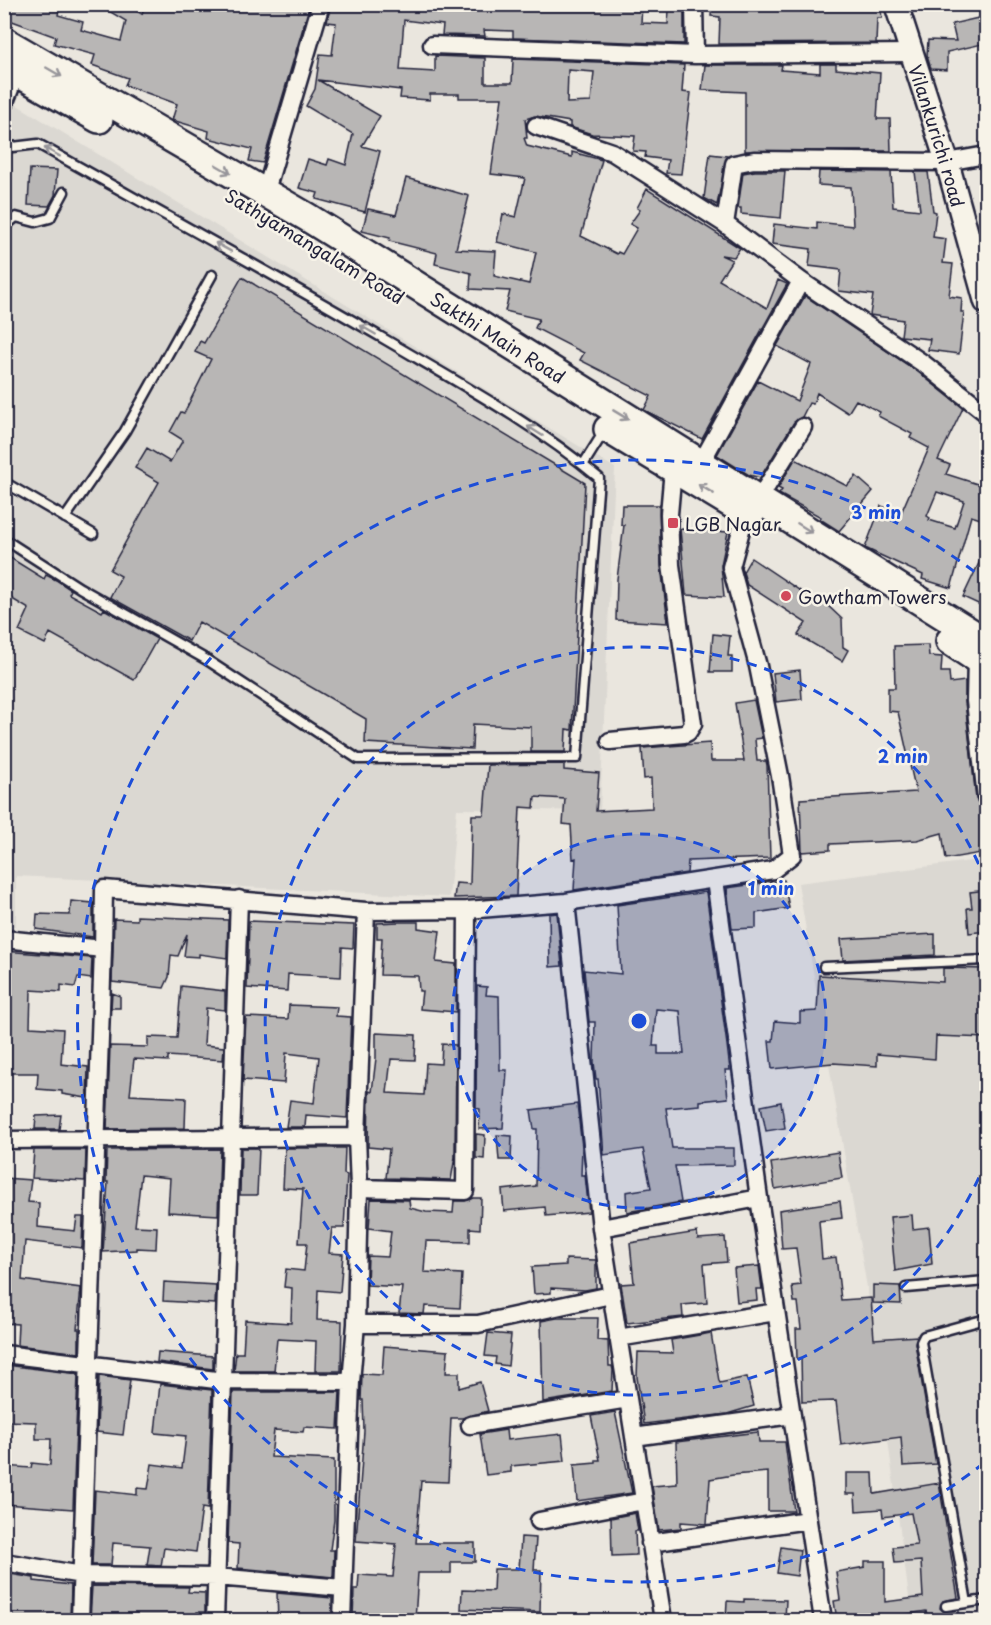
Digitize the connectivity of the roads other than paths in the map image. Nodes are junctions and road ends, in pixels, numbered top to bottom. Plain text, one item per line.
1 (321, 4) edge
2 (694, 4) edge
3 (896, 4) edge
4 (4, 41) edge
5 (432, 45) dead end
6 (910, 53) junction
7 (695, 55) junction
8 (12, 69) edge
9 (4, 116) edge
10 (536, 126) dead end
11 (4, 148) edge
12 (987, 155) edge
13 (947, 162) junction
14 (64, 192) dead end
15 (265, 194) junction
16 (725, 224) junction
17 (4, 227) edge
18 (982, 274) edge
19 (212, 275) dead end
20 (801, 281) junction
21 (987, 302) edge
22 (987, 413) edge
23 (606, 428) junction
24 (803, 428) dead end
25 (701, 463) junction
26 (583, 465) junction
27 (673, 469) junction
28 (4, 482) edge
29 (752, 506) junction
30 (65, 518) junction
31 (93, 534) dead end
32 (4, 539) edge
33 (983, 655) edge
34 (610, 741) dead end
35 (987, 797) edge
36 (715, 880) junction
37 (239, 898) junction
38 (566, 902) junction
39 (468, 910) junction
40 (366, 912) junction
41 (4, 939) edge
42 (103, 950) junction
43 (987, 960) edge
44 (824, 967) dead end
45 (357, 1137) junction
46 (232, 1138) junction
47 (96, 1139) junction
48 (4, 1140) edge
49 (359, 1188) junction
50 (759, 1198) junction
51 (601, 1228) junction
52 (987, 1281) edge
53 (906, 1287) dead end
54 (611, 1295) junction
55 (776, 1312) junction
56 (987, 1318) edge
57 (356, 1324) junction
58 (618, 1338) junction
59 (4, 1354) edge
60 (89, 1363) junction
61 (224, 1381) junction
62 (351, 1382) junction
63 (628, 1399) junction
64 (792, 1415) junction
65 (470, 1425) dead end
66 (634, 1437) junction
67 (644, 1501) junction
68 (808, 1520) junction
69 (539, 1521) dead end
70 (650, 1543) junction
71 (4, 1562) edge
72 (82, 1575) junction
73 (216, 1577) junction
74 (343, 1588) junction
75 (987, 1600) edge
76 (967, 1603) junction
77 (946, 1606) dead end
78 (80, 1620) edge
79 (215, 1620) edge
80 (342, 1620) edge
81 (663, 1620) edge
82 (823, 1620) edge

1 - 15 street
2 - 7 street
3 - 6 main road, Vilankurichi road
4 -> 15 highway, Sakthi Main Road
5 - 7 street
6 - 7 street
6 - 13 main road, Vilankurichi road
8 - 9 lane
8 - 23 highway, Sathyamangalam Road
10 - 16 street
26 -> 11 lane
12 - 13 street
13 - 16 street
13 - 18 main road, Vilankurichi road
14 - 17 lane
15 -> 25 highway, Sakthi Main Road
16 - 20 street
18 - 21 main road, Vilankurichi road
19 - 30 lane
20 - 22 street
20 - 25 street
23 - 26 lane
23 - 27 highway, Sathyamangalam Road
24 - 29 street
25 - 29 highway, Sakthi Main Road
26 - 32 lane
29 -> 27 highway, Sathyamangalam Road
27 - 34 street
28 - 30 lane
29 - 33 highway, Sathyamangalam Road
29 - 36 street
30 - 31 lane
33 - 35 street
36 - 38 street
36 - 50 street
37 - 40 street
37 - 42 street
37 - 46 street
38 - 39 street
38 - 51 street
39 - 40 street
39 - 49 street
40 - 45 street
41 - 42 street
42 - 47 street
43 - 44 lane
45 - 46 street
45 - 49 street
46 - 47 street
46 - 61 street
47 - 48 street
47 - 60 street
49 - 57 street
50 - 51 street
50 - 55 street
51 - 54 street
52 - 53 lane
54 - 57 street
54 - 58 street
55 - 58 street
55 - 64 street
56 - 76 lane
57 - 62 street
58 - 63 street
59 - 60 street
60 - 61 street
60 - 72 street
61 - 62 street
61 - 73 street
62 - 74 street
63 - 65 street
63 - 66 street
64 - 66 street
64 - 68 street
66 - 67 street
67 - 69 street
67 - 70 street
68 - 70 street
68 - 82 street
70 - 81 street
71 - 72 street
72 - 73 street
72 - 78 street
73 - 74 street
73 - 79 street
74 - 80 street
75 - 76 lane
76 - 77 lane

